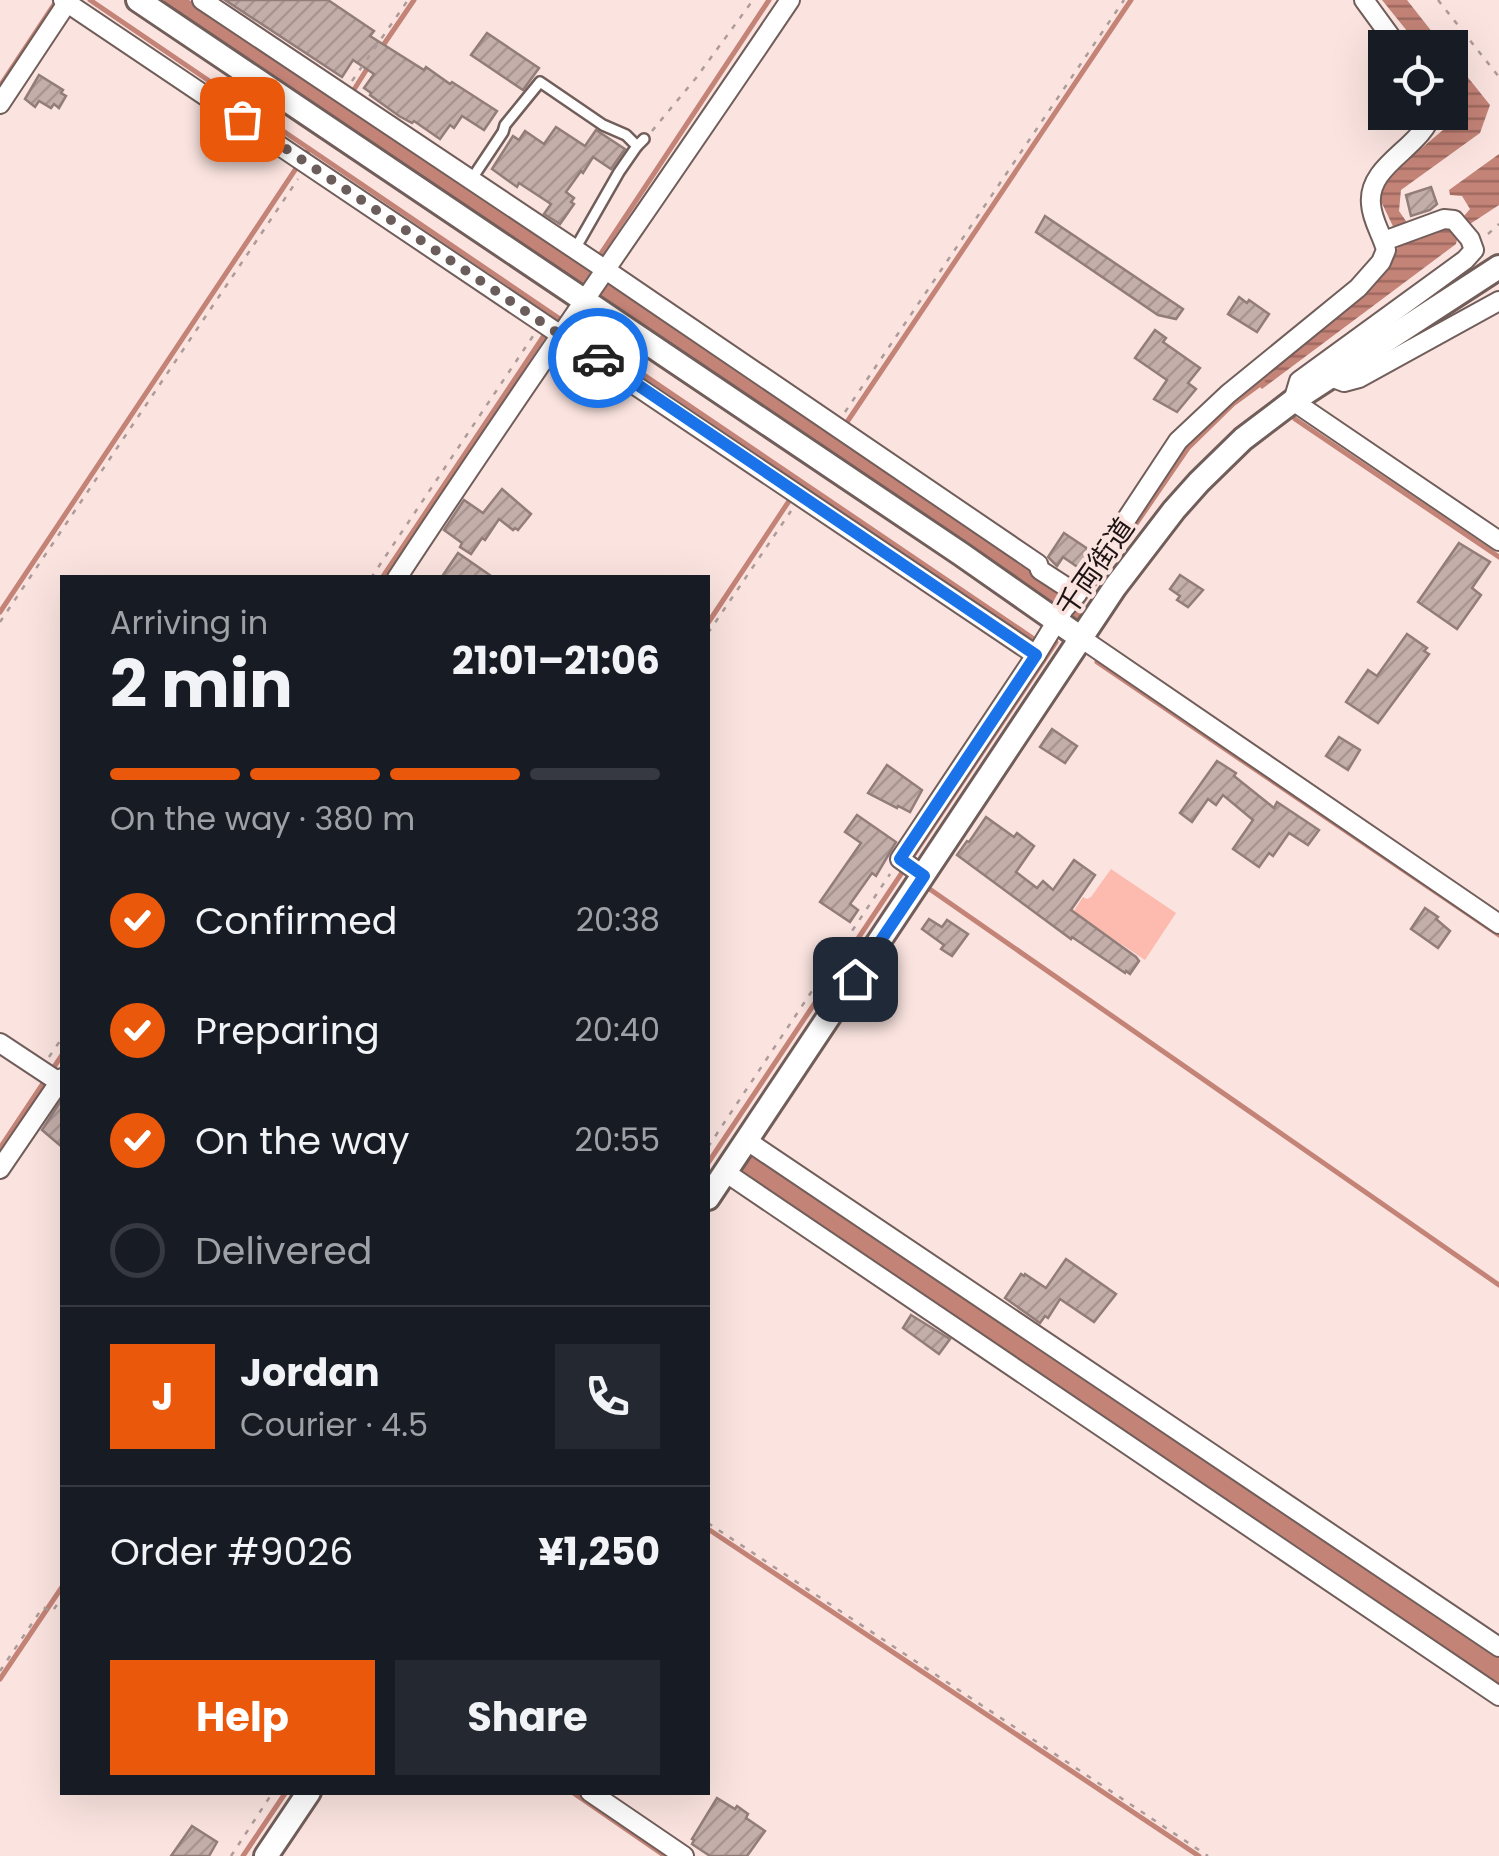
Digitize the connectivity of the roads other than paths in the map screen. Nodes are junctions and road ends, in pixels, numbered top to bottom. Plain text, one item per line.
1 (138, 0) edge
2 (202, 0) edge
3 (790, 0) edge
4 (1364, 0) edge
5 (67, 1) edge
6 (1386, 30) edge
7 (0, 104) edge
8 (1423, 130) edge
9 (471, 180) junction
10 (1397, 236) junction
11 (575, 249) junction
12 (1499, 268) edge
13 (1499, 301) edge
14 (572, 310) junction
15 (1331, 377) junction
16 (1294, 401) junction
17 (1499, 540) edge
18 (399, 575) edge
19 (1068, 606) junction
20 (1081, 638) junction
21 (1036, 655) junction
22 (909, 866) junction
23 (1499, 924) edge
24 (0, 1043) edge
25 (54, 1077) edge
26 (746, 1140) junction
27 (0, 1169) edge
28 (725, 1172) junction
29 (710, 1195) edge
30 (1499, 1647) edge
31 (1499, 1696) edge
32 (307, 1795) edge
33 (594, 1795) edge
34 (266, 1856) edge
35 (684, 1856) edge

1 - 14 street
2 - 9 street
3 - 14 street
4 - 6 street
5 - 7 street
5 - 14 street
8 - 10 street
9 - 11 street
9 - 11 lane
10 - 16 street
10 - 19 street
11 - 14 street
12 - 15 street, 千両街道
13 - 15 street
14 - 18 street
14 - 19 street
14 - 19 street
14 - 21 street
15 - 16 street, 千両街道
16 - 17 street
16 - 20 street, 千両街道
19 - 20 street
19 - 21 street
20 - 22 street, 千両街道
20 - 23 street
21 - 22 street
22 - 26 street, 千両街道
24 - 25 street
25 - 27 street
26 - 28 street, 千両街道
26 - 30 street
28 - 29 street, 千両街道
28 - 31 street
32 - 34 street
33 - 35 street

